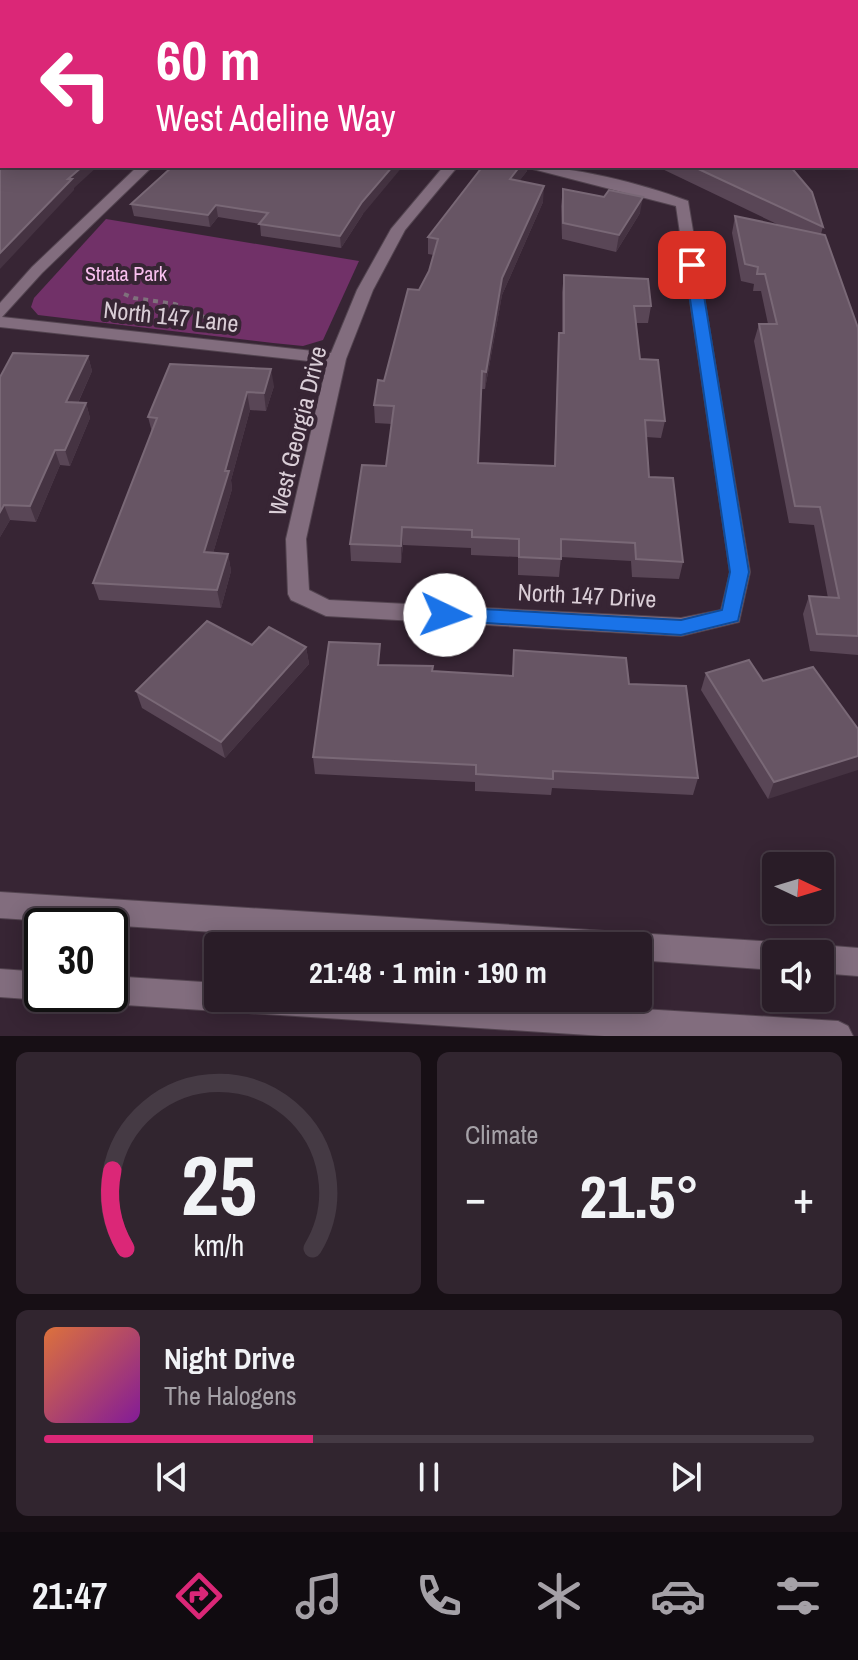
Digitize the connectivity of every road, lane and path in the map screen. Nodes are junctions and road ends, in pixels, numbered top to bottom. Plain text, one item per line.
1 (144, 168) edge
2 (449, 168) edge
3 (537, 168) edge
4 (124, 294) dead end
5 (0, 313) edge
6 (0, 322) edge
7 (228, 328) dead end
8 (337, 359) junction
9 (299, 594) joint
10 (0, 905) edge
11 (420, 932) edge
12 (652, 947) edge
13 (762, 955) edge
14 (834, 960) edge
15 (858, 962) edge
16 (0, 983) edge
17 (24, 985) edge
18 (128, 991) edge
19 (204, 996) edge
20 (453, 1012) edge
21 (838, 1036) edge

1 - 5 street
2 - 8 street, West Georgia Drive
3 - 9 street, North 147 Drive
4 - 7 path
6 - 8 street, North 147 Lane
8 - 9 street, West Georgia Drive
10 - 11 street
12 - 13 street
14 - 15 street
16 - 17 street
18 - 19 street
20 - 21 street

